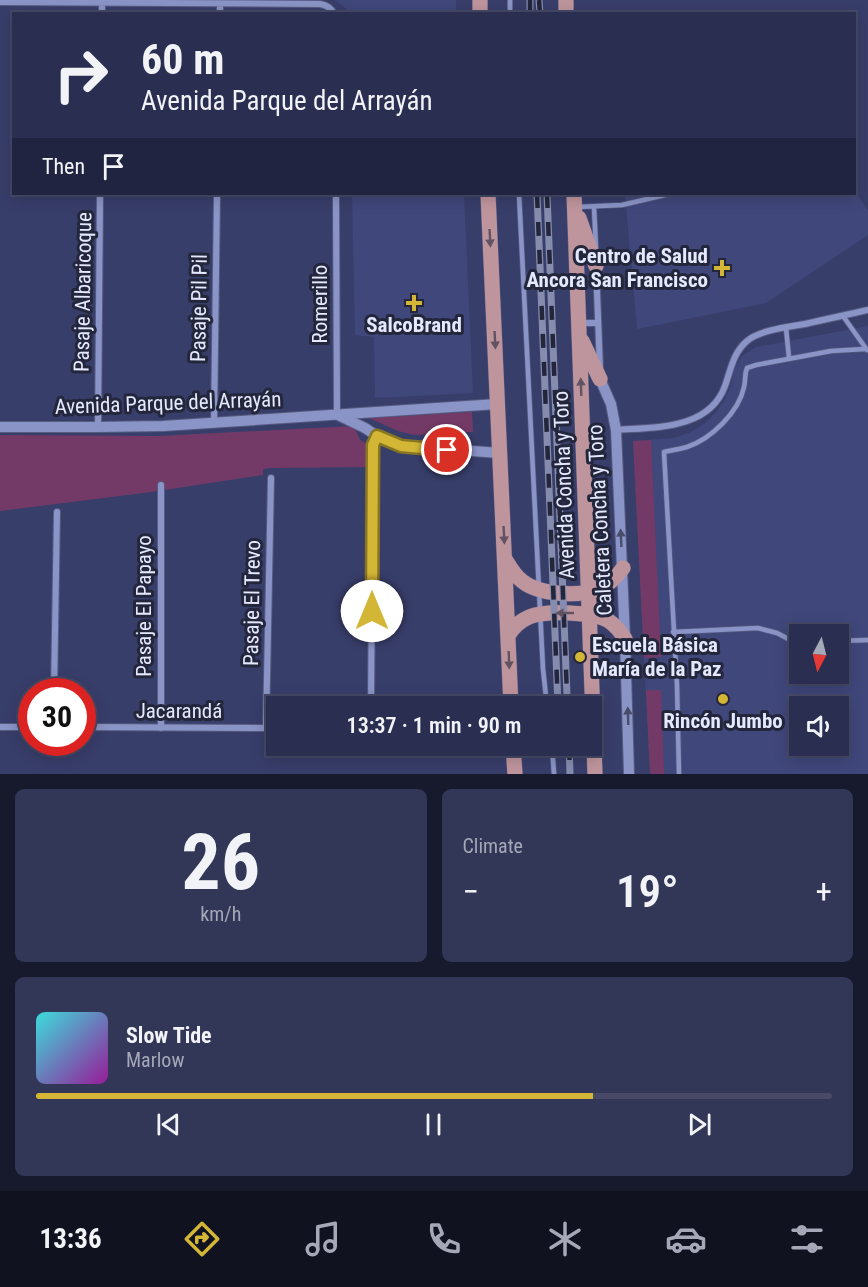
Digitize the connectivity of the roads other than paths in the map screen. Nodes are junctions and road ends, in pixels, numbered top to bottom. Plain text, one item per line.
1 (0, 2) edge
2 (102, 3) junction
3 (220, 4) junction
4 (102, 12) edge
5 (220, 12) edge
6 (333, 12) edge
7 (100, 195) edge
8 (218, 195) edge
9 (336, 195) edge
10 (488, 195) edge
11 (519, 195) edge
12 (665, 195) edge
13 (574, 200) edge
14 (594, 207) junction
15 (596, 266) junction
16 (868, 310) edge
17 (843, 316) junction
18 (598, 323) junction
19 (578, 328) junction
20 (786, 328) junction
21 (867, 350) edge
22 (789, 358) junction
23 (600, 379) junction
24 (498, 404) junction
25 (337, 415) junction
26 (214, 423) junction
27 (0, 427) edge
28 (98, 428) junction
29 (616, 430) junction
30 (377, 436) junction
31 (500, 453) junction
32 (271, 478) dead end
33 (161, 485) dead end
34 (57, 512) dead end
35 (505, 559) junction
36 (622, 568) junction
37 (539, 590) junction
38 (589, 592) junction
39 (540, 614) junction
40 (590, 615) junction
41 (673, 632) junction
42 (508, 636) junction
43 (625, 639) junction
44 (789, 639) edge
45 (868, 640) edge
46 (849, 641) edge
47 (54, 678) edge
48 (267, 696) edge
49 (371, 696) edge
50 (511, 696) edge
51 (546, 696) edge
52 (0, 727) edge
53 (18, 727) edge
54 (96, 727) edge
55 (160, 728) junction
56 (266, 728) edge
57 (514, 756) edge
58 (553, 756) edge
59 (515, 774) edge
60 (554, 774) edge
61 (595, 774) edge
62 (629, 774) edge
63 (679, 774) edge

1 - 2 street
2 - 3 street
2 - 4 street
3 - 5 street
3 - 6 street
7 - 28 street, Pasaje Albaricoque
8 - 26 street, Pasaje Pil Pil
9 - 25 street, Romerillo
10 -> 24 main road
11 - 37 lane
12 - 14 lane
13 - 14 lane
13 - 15 main road
13 - 19 main road, Avenida Concha y Toro
14 - 15 lane
15 - 18 street, Caletera Concha y Toro
16 - 17 street
17 - 20 street
17 - 21 lane
18 - 19 street
18 - 23 street, Caletera Concha y Toro
19 - 23 main road
38 -> 19 main road, Avenida Concha y Toro
20 - 22 lane
20 - 29 street
21 - 22 lane
22 - 41 lane
23 - 29 street, Caletera Concha y Toro
24 - 25 street, Avenida Parque del Arrayán
24 - 31 main road
25 - 26 street, Avenida Parque del Arrayán
25 - 30 street, Avenida Parque del Arrayán
26 - 28 street, Avenida Parque del Arrayán
27 - 28 street, Avenida Parque del Arrayán
36 -> 29 street, Caletera Concha y Toro
30 - 31 street, Avenida Parque del Arrayán
30 - 49 street
31 -> 35 main road
32 - 48 street, Pasaje El Trevo
33 - 55 street, Pasaje El Papayo
34 - 47 street
35 - 37 main road
35 - 42 main road
36 - 38 main road
36 - 43 street, Caletera Concha y Toro
37 - 38 main road
37 - 39 lane
38 - 40 main road, Avenida Concha y Toro
40 -> 39 main road
39 - 42 main road
39 - 51 lane
40 - 43 main road
40 - 61 main road, Avenida Concha y Toro
41 - 44 lane
41 - 63 lane
42 -> 50 main road
62 -> 43 street, Caletera Concha y Toro
45 - 46 lane
52 - 53 street
54 - 55 street, Jacarandá
55 - 56 street, Jacarandá
57 - 59 main road
58 - 60 lane

